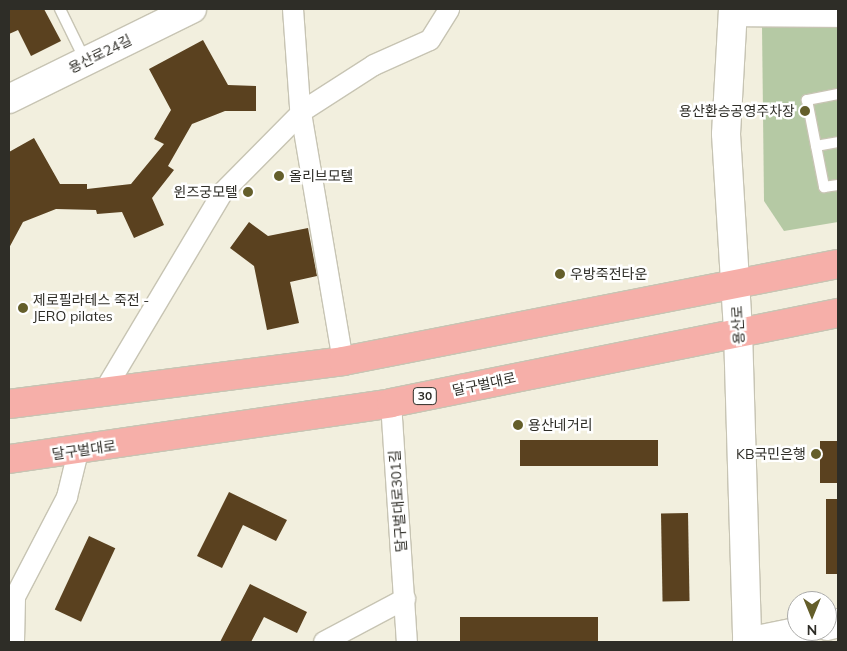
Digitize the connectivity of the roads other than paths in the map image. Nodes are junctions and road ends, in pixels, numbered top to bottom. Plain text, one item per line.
1 (60, 9) edge
2 (192, 9) edge
3 (293, 9) edge
4 (449, 9) edge
5 (733, 11) edge
6 (838, 13) edge
7 (85, 61) junction
8 (838, 94) edge
9 (9, 98) edge
10 (301, 113) junction
11 (838, 142) edge
12 (816, 146) junction
13 (838, 185) edge
14 (838, 264) edge
15 (736, 283) junction
16 (838, 313) edge
17 (738, 331) junction
18 (343, 361) junction
19 (103, 393) junction
20 (391, 403) junction
21 (9, 404) edge
22 (78, 452) junction
23 (9, 459) edge
24 (405, 599) junction
25 (787, 634) edge
26 (14, 642) edge
27 (324, 642) edge
28 (408, 642) edge
29 (747, 642) edge

1 - 7 lane
2 - 7 main road, 용산로24길
3 - 10 street
4 - 10 street
5 - 6 main road
5 - 15 main road, 용산로
7 - 9 main road, 용산로24길
8 - 12 lane
10 - 18 street
10 - 19 street
11 - 12 lane
12 - 13 lane
14 - 15 main road
15 - 17 main road, 용산로
15 - 18 main road
16 - 17 main road, 달구벌대로 / 30
17 - 20 main road, 달구벌대로 / 30
17 - 29 main road, 용산로
18 - 19 main road
19 - 21 main road
20 - 22 main road, 달구벌대로 / 30
20 - 24 street, 달구벌대로301길
22 - 23 main road, 달구벌대로 / 30
22 - 26 street
24 - 27 street
24 - 28 street, 달구벌대로301길
25 - 29 main road

